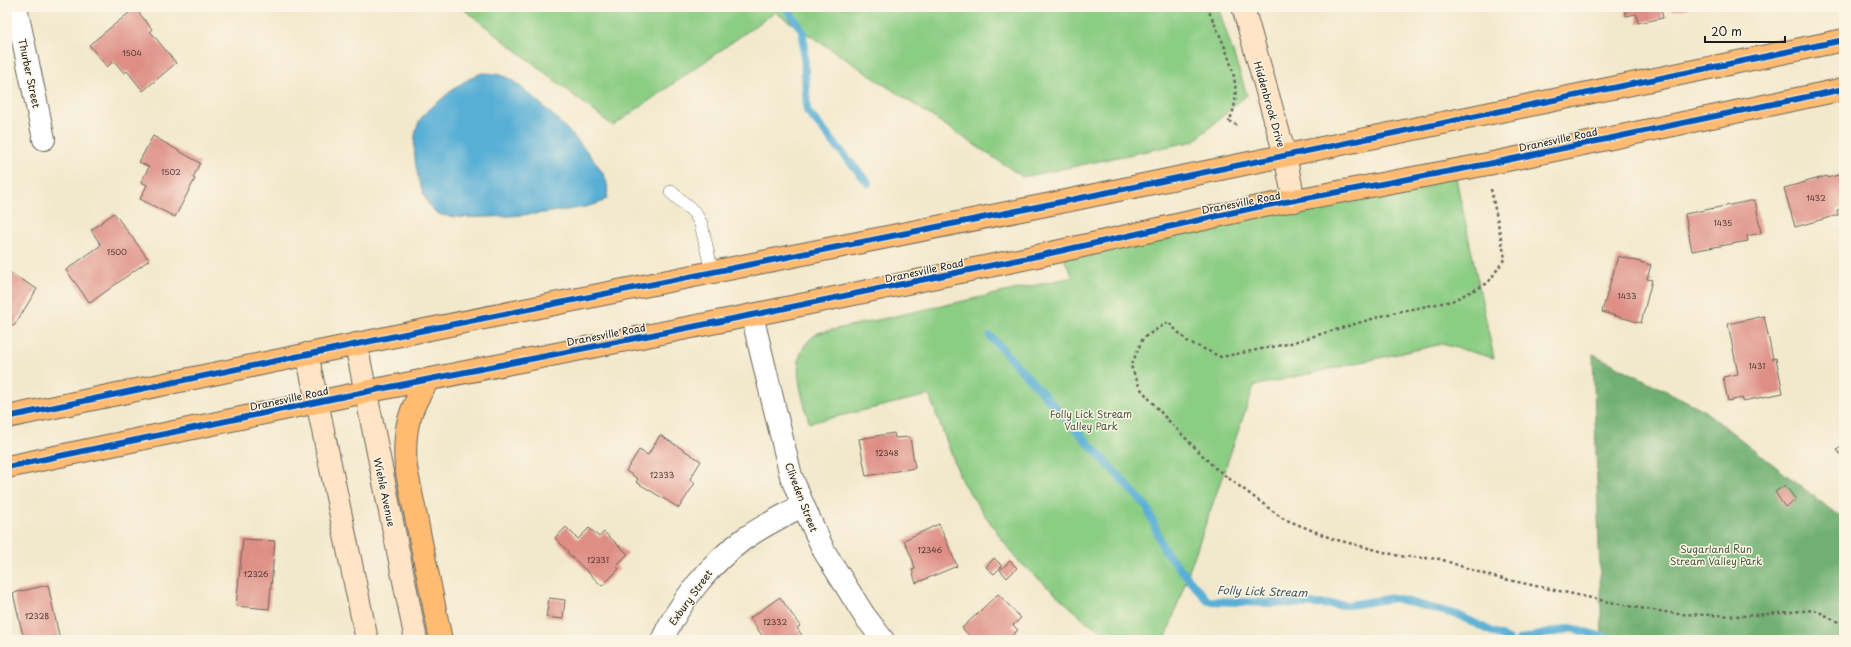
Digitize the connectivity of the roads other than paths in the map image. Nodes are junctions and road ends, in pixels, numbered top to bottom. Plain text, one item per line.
1 (16, 7) edge
2 (1243, 7) edge
3 (1844, 40) edge
4 (1844, 89) edge
5 (44, 139) dead end
6 (1285, 155) junction
7 (671, 192) dead end
8 (1294, 201) junction
9 (712, 272) junction
10 (752, 316) junction
11 (356, 344) junction
12 (307, 354) junction
13 (429, 379) junction
14 (365, 392) junction
15 (317, 402) junction
16 (7, 417) edge
17 (7, 467) edge
18 (803, 505) junction
19 (367, 640) edge
20 (416, 640) edge
21 (441, 640) edge
22 (662, 640) edge
23 (883, 640) edge

1 - 5 street, Thurber Street
2 - 6 main road, Hiddenbrook Drive
3 - 6 main road
4 - 8 main road, Dranesville Road
6 - 8 main road, Hiddenbrook Drive
6 - 9 main road
7 - 9 lane
8 - 10 main road, Dranesville Road
9 - 11 main road
10 - 13 main road, Dranesville Road
10 - 18 street, Cliveden Street
11 - 12 main road
11 - 14 main road, Wiehle Avenue
12 - 15 main road
12 - 16 main road
13 - 14 main road, Dranesville Road
13 - 21 main road
14 - 15 main road, Dranesville Road
14 - 20 main road, Wiehle Avenue
15 - 17 main road, Dranesville Road
15 - 19 main road
18 - 22 street, Exbury Street
18 - 23 street, Cliveden Street

